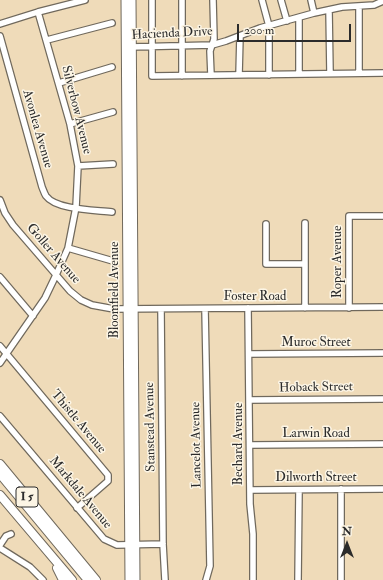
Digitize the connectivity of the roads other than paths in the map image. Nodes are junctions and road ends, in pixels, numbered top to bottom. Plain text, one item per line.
1 (85, 0) edge
2 (125, 0) edge
3 (132, 0) edge
4 (152, 0) edge
5 (182, 0) edge
6 (213, 0) edge
7 (262, 0) edge
8 (281, 0) edge
9 (311, 0) edge
10 (341, 0) edge
11 (383, 1) edge
12 (359, 6) junction
13 (342, 7) junction
14 (329, 10) junction
15 (38, 12) junction
16 (314, 13) junction
17 (299, 18) junction
18 (287, 21) junction
19 (112, 23) dead end
20 (0, 24) edge
21 (269, 26) junction
22 (0, 36) edge
23 (240, 36) junction
24 (47, 40) junction
25 (212, 45) junction
26 (152, 46) junction
27 (182, 46) junction
28 (129, 47) junction
29 (112, 67) dead end
30 (359, 73) junction
31 (383, 73) edge
32 (299, 74) junction
33 (330, 74) junction
34 (239, 75) junction
35 (269, 75) junction
36 (182, 76) junction
37 (211, 76) junction
38 (59, 83) junction
39 (113, 112) dead end
40 (70, 124) junction
41 (113, 164) dead end
42 (78, 166) junction
43 (0, 200) edge
44 (76, 207) junction
45 (112, 212) dead end
46 (383, 216) edge
47 (305, 223) dead end
48 (266, 224) dead end
49 (68, 248) junction
50 (113, 261) dead end
51 (305, 264) junction
52 (56, 276) junction
53 (0, 277) edge
54 (383, 307) edge
55 (248, 308) junction
56 (305, 308) junction
57 (350, 308) junction
58 (130, 309) junction
59 (160, 309) junction
60 (205, 309) junction
61 (32, 316) junction
62 (0, 346) edge
63 (7, 354) junction
64 (249, 354) junction
65 (383, 354) edge
66 (0, 363) edge
67 (383, 398) edge
68 (249, 400) junction
69 (0, 416) edge
70 (383, 444) edge
71 (250, 445) junction
72 (0, 464) edge
73 (0, 474) edge
74 (341, 489) junction
75 (383, 489) edge
76 (250, 490) junction
77 (299, 490) junction
78 (0, 495) edge
79 (77, 508) junction
80 (11, 534) dead end
81 (163, 544) junction
82 (132, 545) junction
83 (0, 546) edge
84 (52, 556) junction
85 (80, 562) junction
86 (43, 580) edge
87 (63, 580) edge
88 (72, 580) edge
89 (88, 580) edge
90 (96, 580) edge
91 (100, 580) edge
92 (129, 580) edge
93 (136, 580) edge
94 (165, 580) edge
95 (206, 580) edge
96 (253, 580) edge
97 (298, 580) edge
98 (341, 580) edge

1 - 15 street
2 - 28 main road, Bloomfield Avenue
3 - 28 main road, Bloomfield Avenue
4 - 26 street
5 - 27 street
6 - 25 street
7 - 21 street
8 - 18 street
9 - 16 street
10 - 13 street
11 - 12 street, Hacienda Drive
12 - 13 street, Hacienda Drive
12 - 30 street
13 - 14 street, Hacienda Drive
14 - 16 street, Hacienda Drive
14 - 33 street
15 - 20 street
15 - 24 street, Silverbow Avenue
16 - 17 street, Hacienda Drive
17 - 18 street, Hacienda Drive
17 - 32 street
18 - 21 street, Hacienda Drive
19 - 24 street
21 - 23 street, Hacienda Drive
21 - 35 street
22 - 44 street, Avonlea Avenue
23 - 25 street, Hacienda Drive
23 - 34 street
24 - 38 street, Silverbow Avenue
25 - 27 street, Hacienda Drive
25 - 37 street
26 - 27 street, Hacienda Drive
26 - 28 street, Hacienda Drive
26 - 36 street
27 - 36 street
28 - 58 main road, Bloomfield Avenue
29 - 38 street
30 - 31 street
30 - 33 street
32 - 33 street
32 - 35 street
34 - 35 street
34 - 37 street
36 - 37 street
38 - 40 street, Silverbow Avenue
39 - 40 street
40 - 42 street, Silverbow Avenue
41 - 42 street
42 - 44 street, Silverbow Avenue
43 - 52 street, Goller Avenue
44 - 45 street, Avonlea Avenue
44 - 49 street, Silverbow Avenue
46 - 57 street, Roper Avenue
47 - 51 street
48 - 51 street
49 - 50 street
49 - 52 street, Silverbow Avenue
51 - 56 street
52 - 58 street, Goller Avenue
52 - 61 street, Silverbow Avenue
53 - 61 street
54 - 57 street, Foster Road
55 - 56 street, Foster Road
55 - 60 street, Foster Road
55 - 64 street, Bechard Avenue
56 - 57 street, Foster Road
58 - 59 street, Foster Road
58 - 82 main road, Bloomfield Avenue
59 - 60 street, Foster Road
59 - 81 street, Stanstead Avenue
60 - 95 street, Lancelot Avenue
61 - 63 street, Silverbow Avenue
62 - 63 street, Thistle Avenue
63 - 66 street, Silverbow Avenue
63 - 79 street, Thistle Avenue
64 - 65 street, Muroc Street
64 - 68 street, Bechard Avenue
67 - 68 street, Hoback Street
68 - 71 street, Bechard Avenue
69 - 79 street, Markdale Avenue
70 - 71 street, Larwin Road
71 - 76 street, Bechard Avenue
72 - 85 highway, I 5
73 - 89 highway
74 - 75 street, Dilworth Street
74 - 77 street, Dilworth Street
74 - 98 street
76 - 77 street, Dilworth Street
76 - 96 street, Bechard Avenue
77 - 97 street
78 - 84 highway, I 5
79 - 82 street, Markdale Avenue
80 - 83 street
81 - 82 street, Markdale Avenue
81 - 94 street, Stanstead Avenue
82 - 92 main road, Bloomfield Avenue
82 - 93 main road, Bloomfield Avenue
83 - 86 street
84 - 87 highway
84 - 88 highway, I 5
85 - 90 highway, I 5
85 - 91 highway

